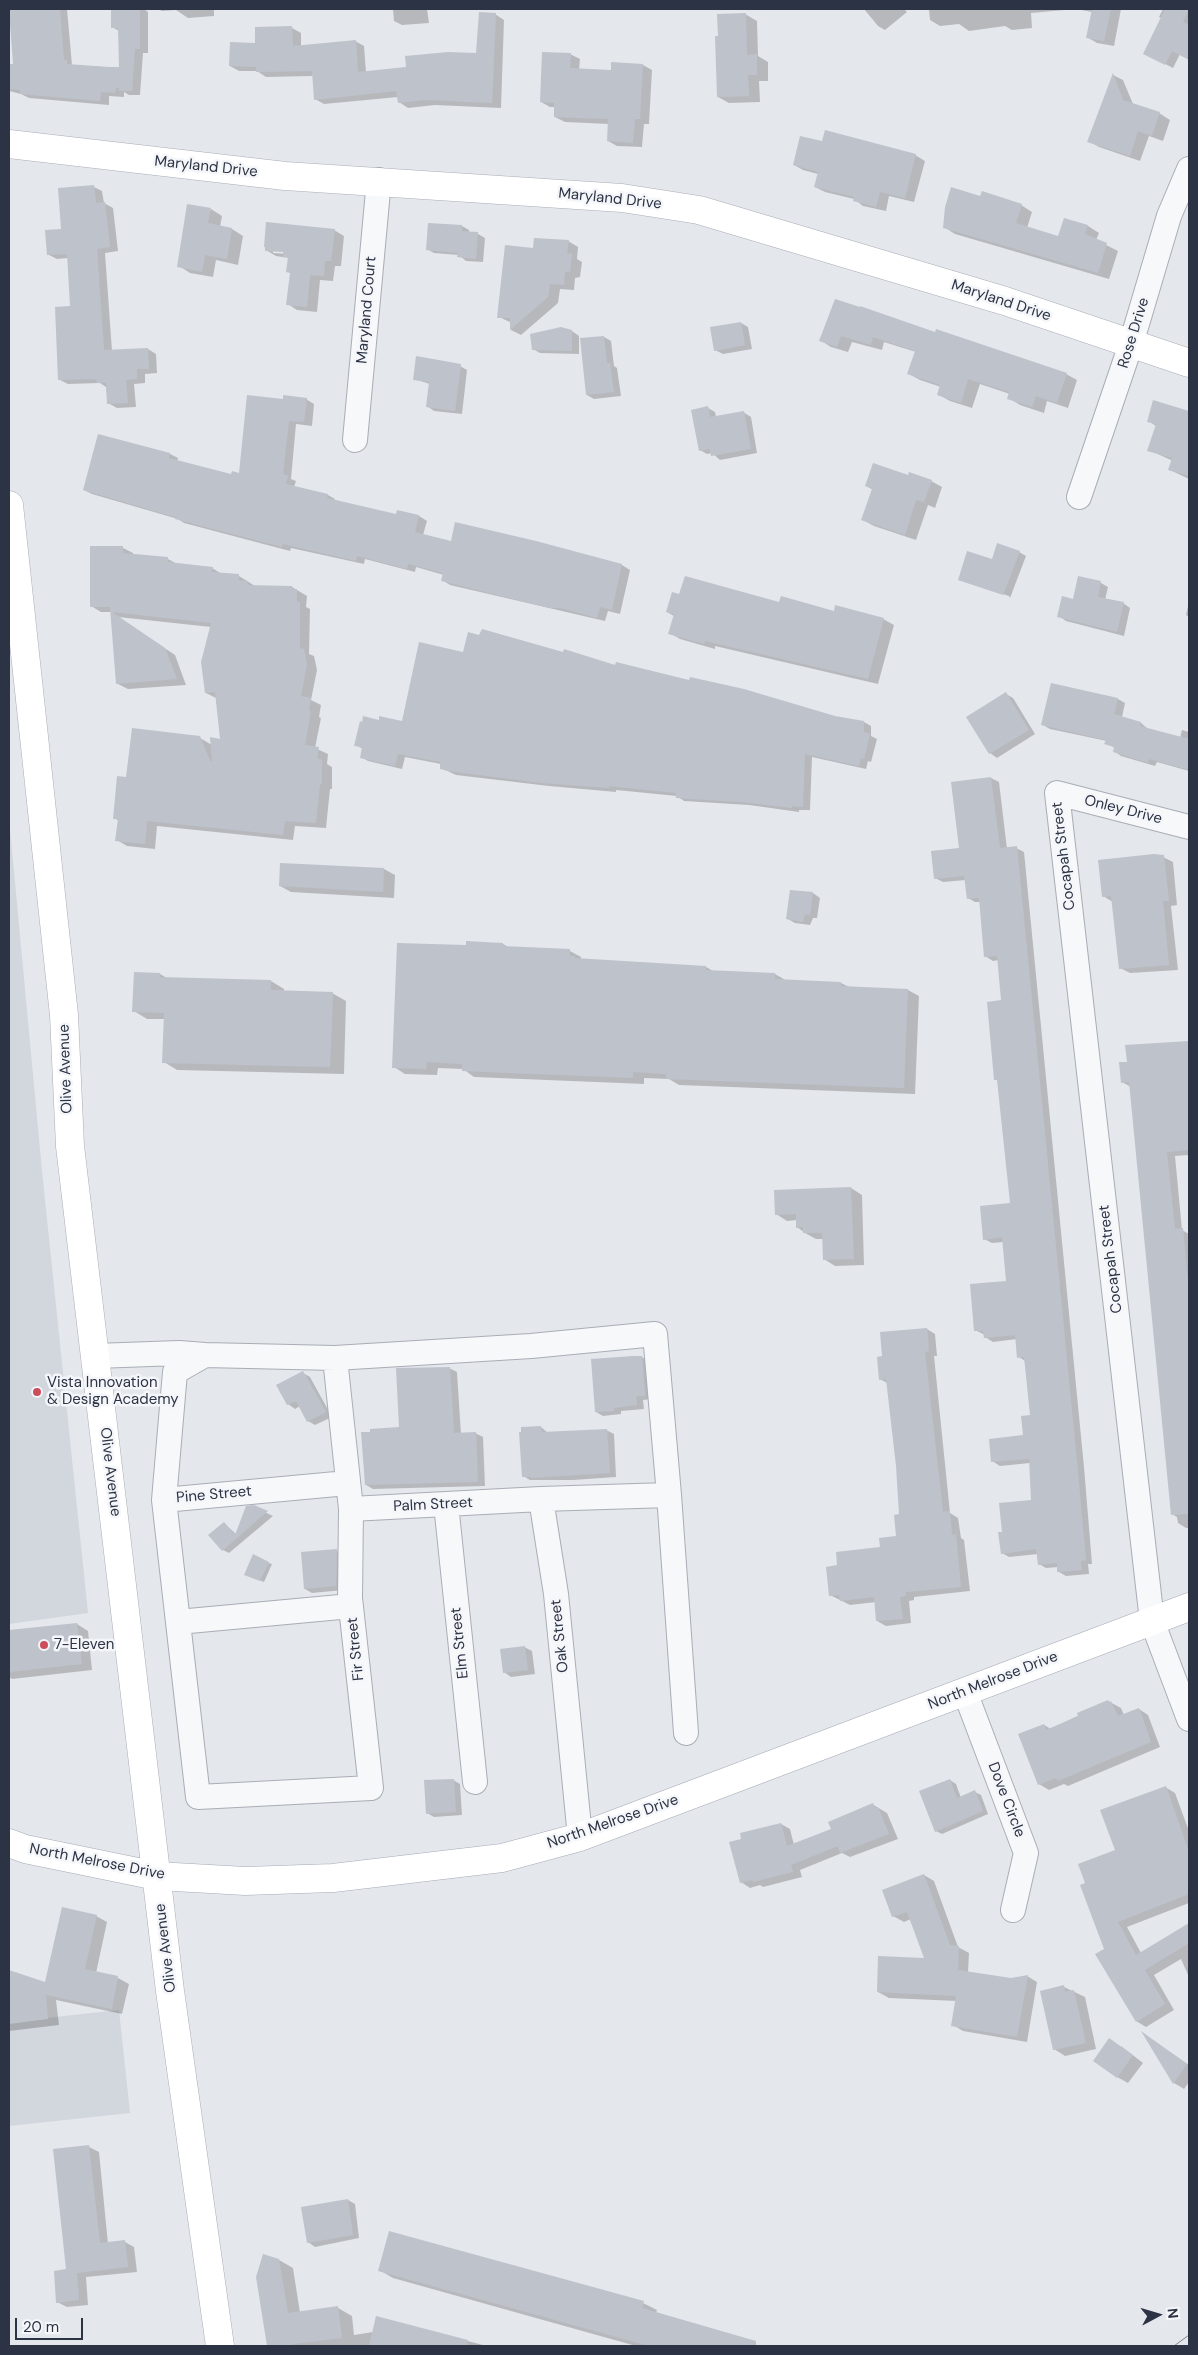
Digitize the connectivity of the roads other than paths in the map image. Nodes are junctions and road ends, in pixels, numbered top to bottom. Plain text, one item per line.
1 (9, 144) edge
2 (1189, 169) edge
3 (379, 180) junction
4 (1131, 344) junction
5 (1189, 363) edge
6 (355, 440) dead end
7 (1079, 497) dead end
8 (9, 505) edge
9 (1057, 793) joint
10 (1189, 827) edge
11 (205, 1355) junction
12 (95, 1356) junction
13 (335, 1358) junction
14 (346, 1483) junction
15 (669, 1495) junction
16 (541, 1499) junction
17 (164, 1500) junction
18 (446, 1504) junction
19 (351, 1509) junction
20 (351, 1606) junction
21 (1189, 1607) edge
22 (1152, 1621) junction
23 (178, 1622) junction
24 (965, 1692) junction
25 (1189, 1719) edge
26 (686, 1734) dead end
27 (475, 1782) dead end
28 (198, 1797) joint
29 (580, 1837) junction
30 (9, 1844) edge
31 (157, 1876) junction
32 (1013, 1910) dead end
33 (220, 2346) edge

1 - 3 main road, Maryland Drive
2 - 4 street, Rose Drive
3 - 4 main road, Maryland Drive
3 - 6 street, Maryland Court
4 - 5 main road, Maryland Drive
4 - 7 street, Rose Drive
8 - 12 main road, Olive Avenue
9 - 10 street, Onley Drive
9 - 22 street, Cocapah Street
11 - 12 street
11 - 13 street
11 - 17 street
12 - 31 main road, Olive Avenue
13 - 14 street
13 - 15 street
14 - 17 street, Pine Street
14 - 19 street
15 - 16 street, Palm Street
15 - 26 street
16 - 18 street, Palm Street
16 - 29 street, Oak Street
17 - 23 street, Pine Street
18 - 19 street, Palm Street
18 - 27 street, Elm Street
19 - 20 street, Fir Street
20 - 23 street
20 - 28 street, Fir Street
21 - 22 main road, North Melrose Drive
22 - 24 main road, North Melrose Drive
22 - 25 street, Cocapah Street
23 - 28 street, Pine Street
24 - 29 main road, North Melrose Drive
24 - 32 street, Dove Circle
29 - 31 main road, North Melrose Drive
30 - 31 main road, North Melrose Drive
31 - 33 main road, Olive Avenue

